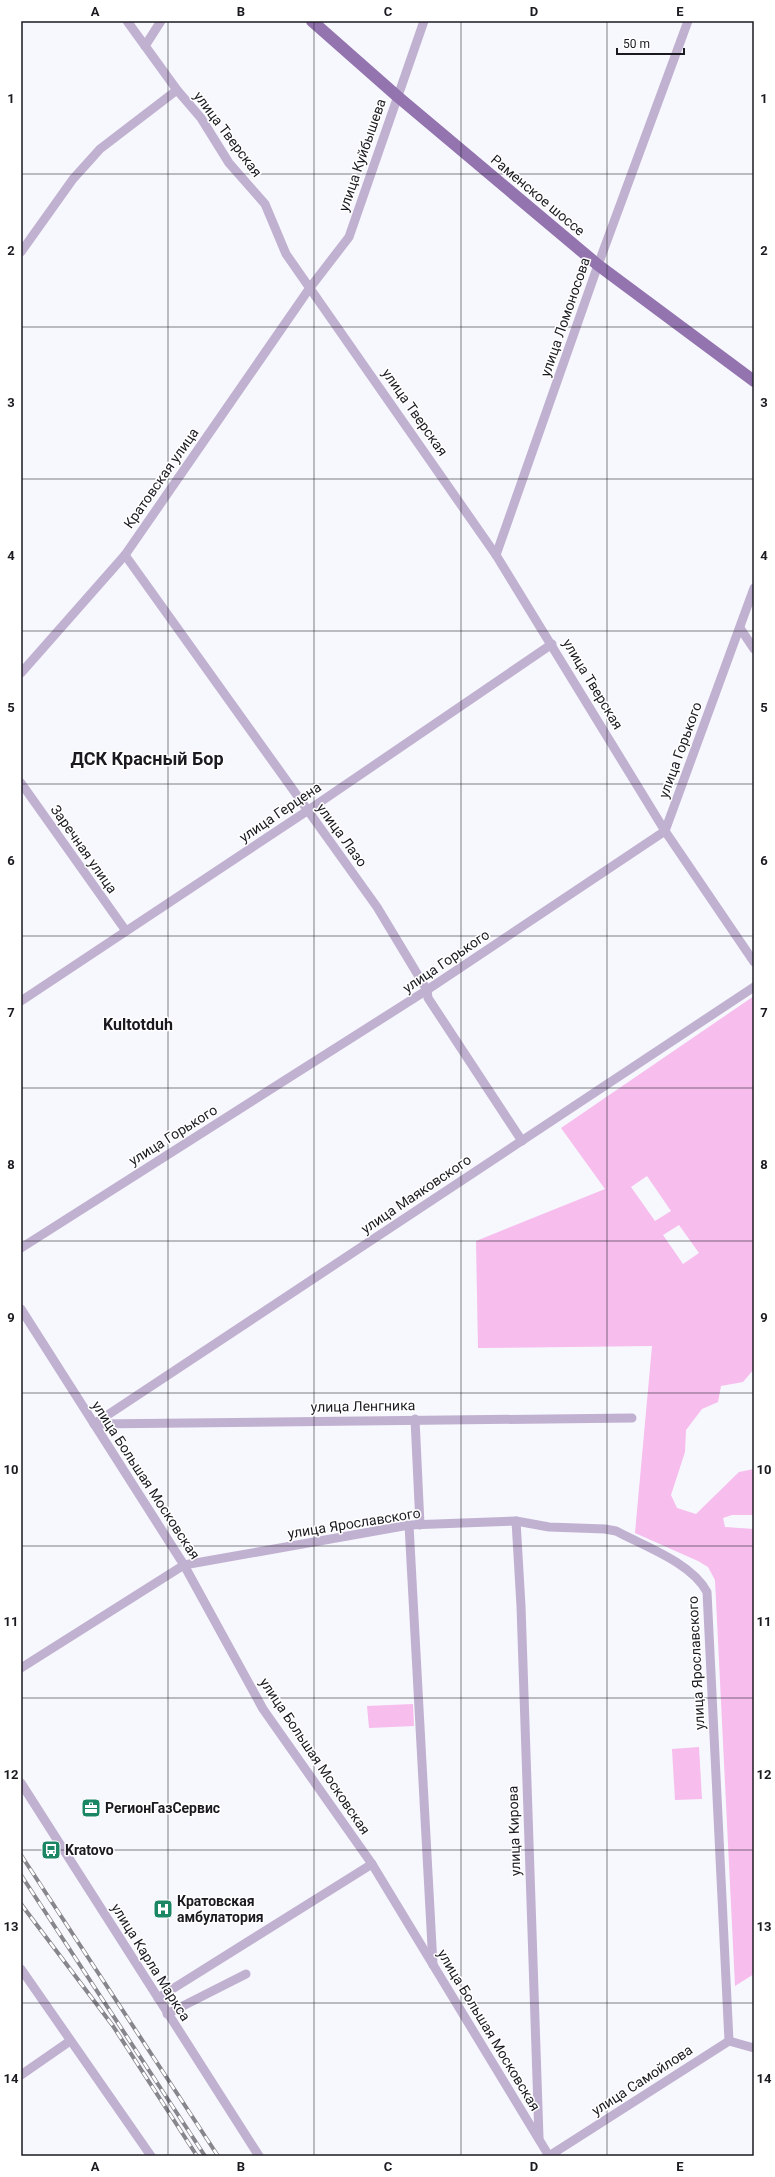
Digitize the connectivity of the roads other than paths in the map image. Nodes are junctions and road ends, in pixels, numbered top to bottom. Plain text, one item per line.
1 (127, 21) edge
2 (161, 21) edge
3 (312, 21) edge
4 (424, 21) edge
5 (688, 21) edge
6 (145, 46) junction
7 (177, 90) junction
8 (397, 96) junction
9 (21, 252) edge
10 (598, 265) junction
11 (309, 289) junction
12 (754, 382) edge
13 (125, 554) junction
14 (496, 555) junction
15 (754, 588) edge
16 (740, 628) junction
17 (552, 644) junction
18 (754, 649) edge
19 (21, 672) edge
20 (21, 783) edge
21 (307, 811) junction
22 (665, 831) junction
23 (126, 932) junction
24 (754, 962) edge
25 (754, 987) edge
26 (428, 990) junction
27 (21, 1001) edge
28 (522, 1141) junction
29 (21, 1248) edge
30 (21, 1309) edge
31 (632, 1418) dead end
32 (415, 1419) junction
33 (94, 1424) junction
34 (516, 1521) junction
35 (409, 1525) junction
36 (420, 1525) junction
37 (184, 1565) junction
38 (21, 1668) edge
39 (21, 1783) edge
40 (372, 1864) junction
41 (433, 1966) junction
42 (21, 1969) edge
43 (246, 1974) dead end
44 (158, 1998) junction
45 (167, 2014) junction
46 (70, 2041) junction
47 (729, 2041) junction
48 (754, 2048) edge
49 (21, 2075) edge
50 (540, 2140) junction
51 (151, 2156) edge
52 (259, 2156) edge
53 (549, 2156) edge

1 - 6 street, улица Тверская
2 - 6 street
3 - 8 main road, Раменское шоссе
4 - 8 street, улица Куйбышева
5 - 10 street, улица Ломоносова
6 - 7 street, улица Тверская
7 - 9 street
7 - 11 street, улица Тверская
8 - 10 main road, Раменское шоссе
8 - 11 street, улица Куйбышева
10 - 12 main road, Раменское шоссе
10 - 14 street, улица Ломоносова
11 - 13 street, Кратовская улица
11 - 14 street, улица Тверская
13 - 19 street, Кратовская улица
13 - 21 street, улица Лазо
14 - 17 street, улица Тверская
15 - 16 street, улица Горького
16 - 18 street
16 - 22 street, улица Горького
17 - 21 street, улица Герцена
17 - 22 street, улица Тверская
20 - 23 street, Заречная улица
21 - 23 street, улица Герцена
21 - 26 street, улица Лазо
22 - 24 street, улица Тверская
22 - 26 street, улица Горького
23 - 27 street, улица Герцена
25 - 28 street, улица Маяковского
26 - 28 street, улица Лазо
26 - 29 street, улица Горького
28 - 33 street, улица Маяковского
30 - 33 street, улица Большая Московская
31 - 32 street, улица Ленгника
32 - 33 street, улица Ленгника
32 - 36 street
33 - 37 street, улица Большая Московская
34 - 36 street, улица Ярославского
34 - 47 street, улица Ярославского
34 - 50 street, улица Кирова
35 - 36 street, улица Ярославского
35 - 37 street, улица Ярославского
35 - 41 street
37 - 38 street, улица Ярославского
37 - 40 street, улица Большая Московская
39 - 44 street, улица Карла Маркса
40 - 41 street, улица Большая Московская
40 - 44 street
41 - 50 street, улица Большая Московская
42 - 46 street
43 - 45 street
44 - 45 street, улица Карла Маркса
45 - 52 street, улица Карла Маркса
46 - 49 street
46 - 51 street
47 - 48 street
47 - 53 street, улица Самойлова
50 - 53 street, улица Большая Московская

